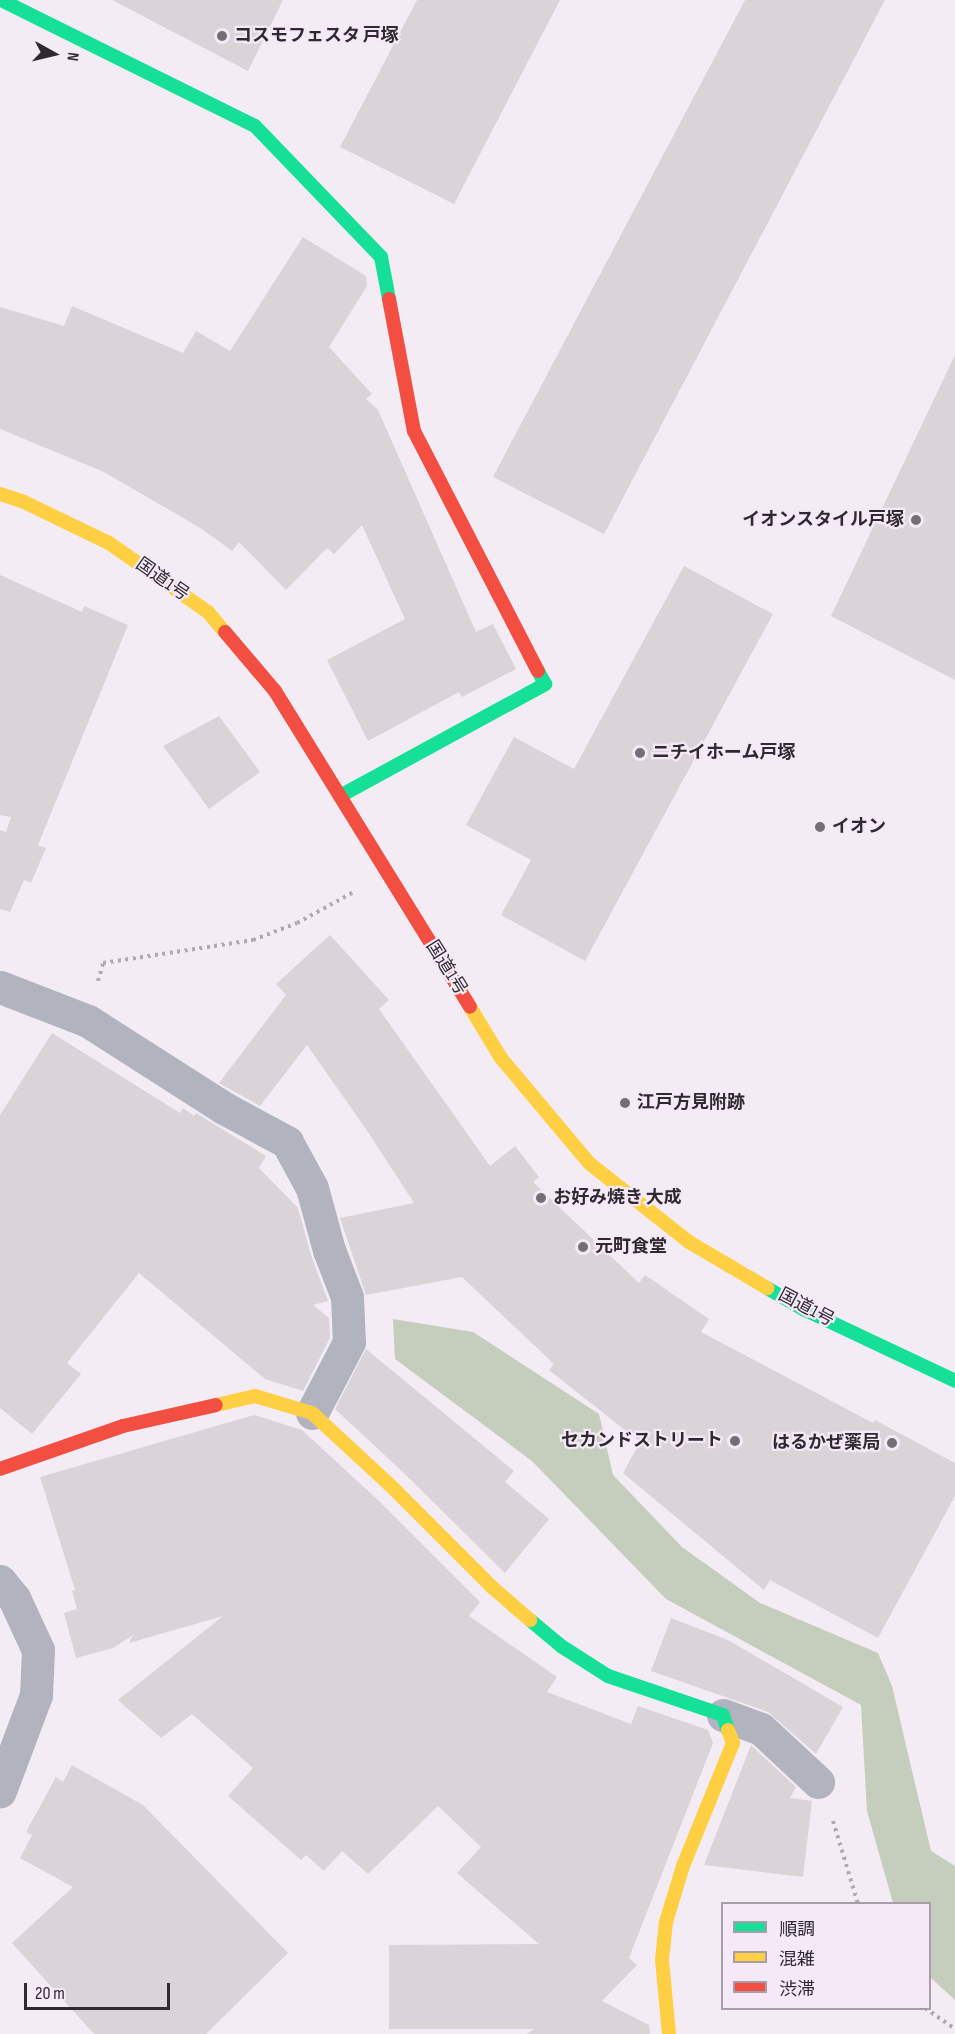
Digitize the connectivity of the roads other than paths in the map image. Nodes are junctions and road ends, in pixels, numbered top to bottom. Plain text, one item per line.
1 (1, 0) edge
2 (0, 494) edge
3 (340, 796) junction
4 (0, 987) edge
5 (955, 1381) edge
6 (312, 1413) junction
7 (0, 1469) edge
8 (0, 1581) edge
9 (723, 1715) junction
10 (818, 1782) road end
11 (0, 1791) edge
12 (669, 2034) edge

1 - 3 main road
2 - 3 main road, 国道1号
3 - 5 main road, 国道1号
4 - 6 street
6 - 7 main road
6 - 9 main road
8 - 11 street
9 - 10 street
9 - 12 main road

